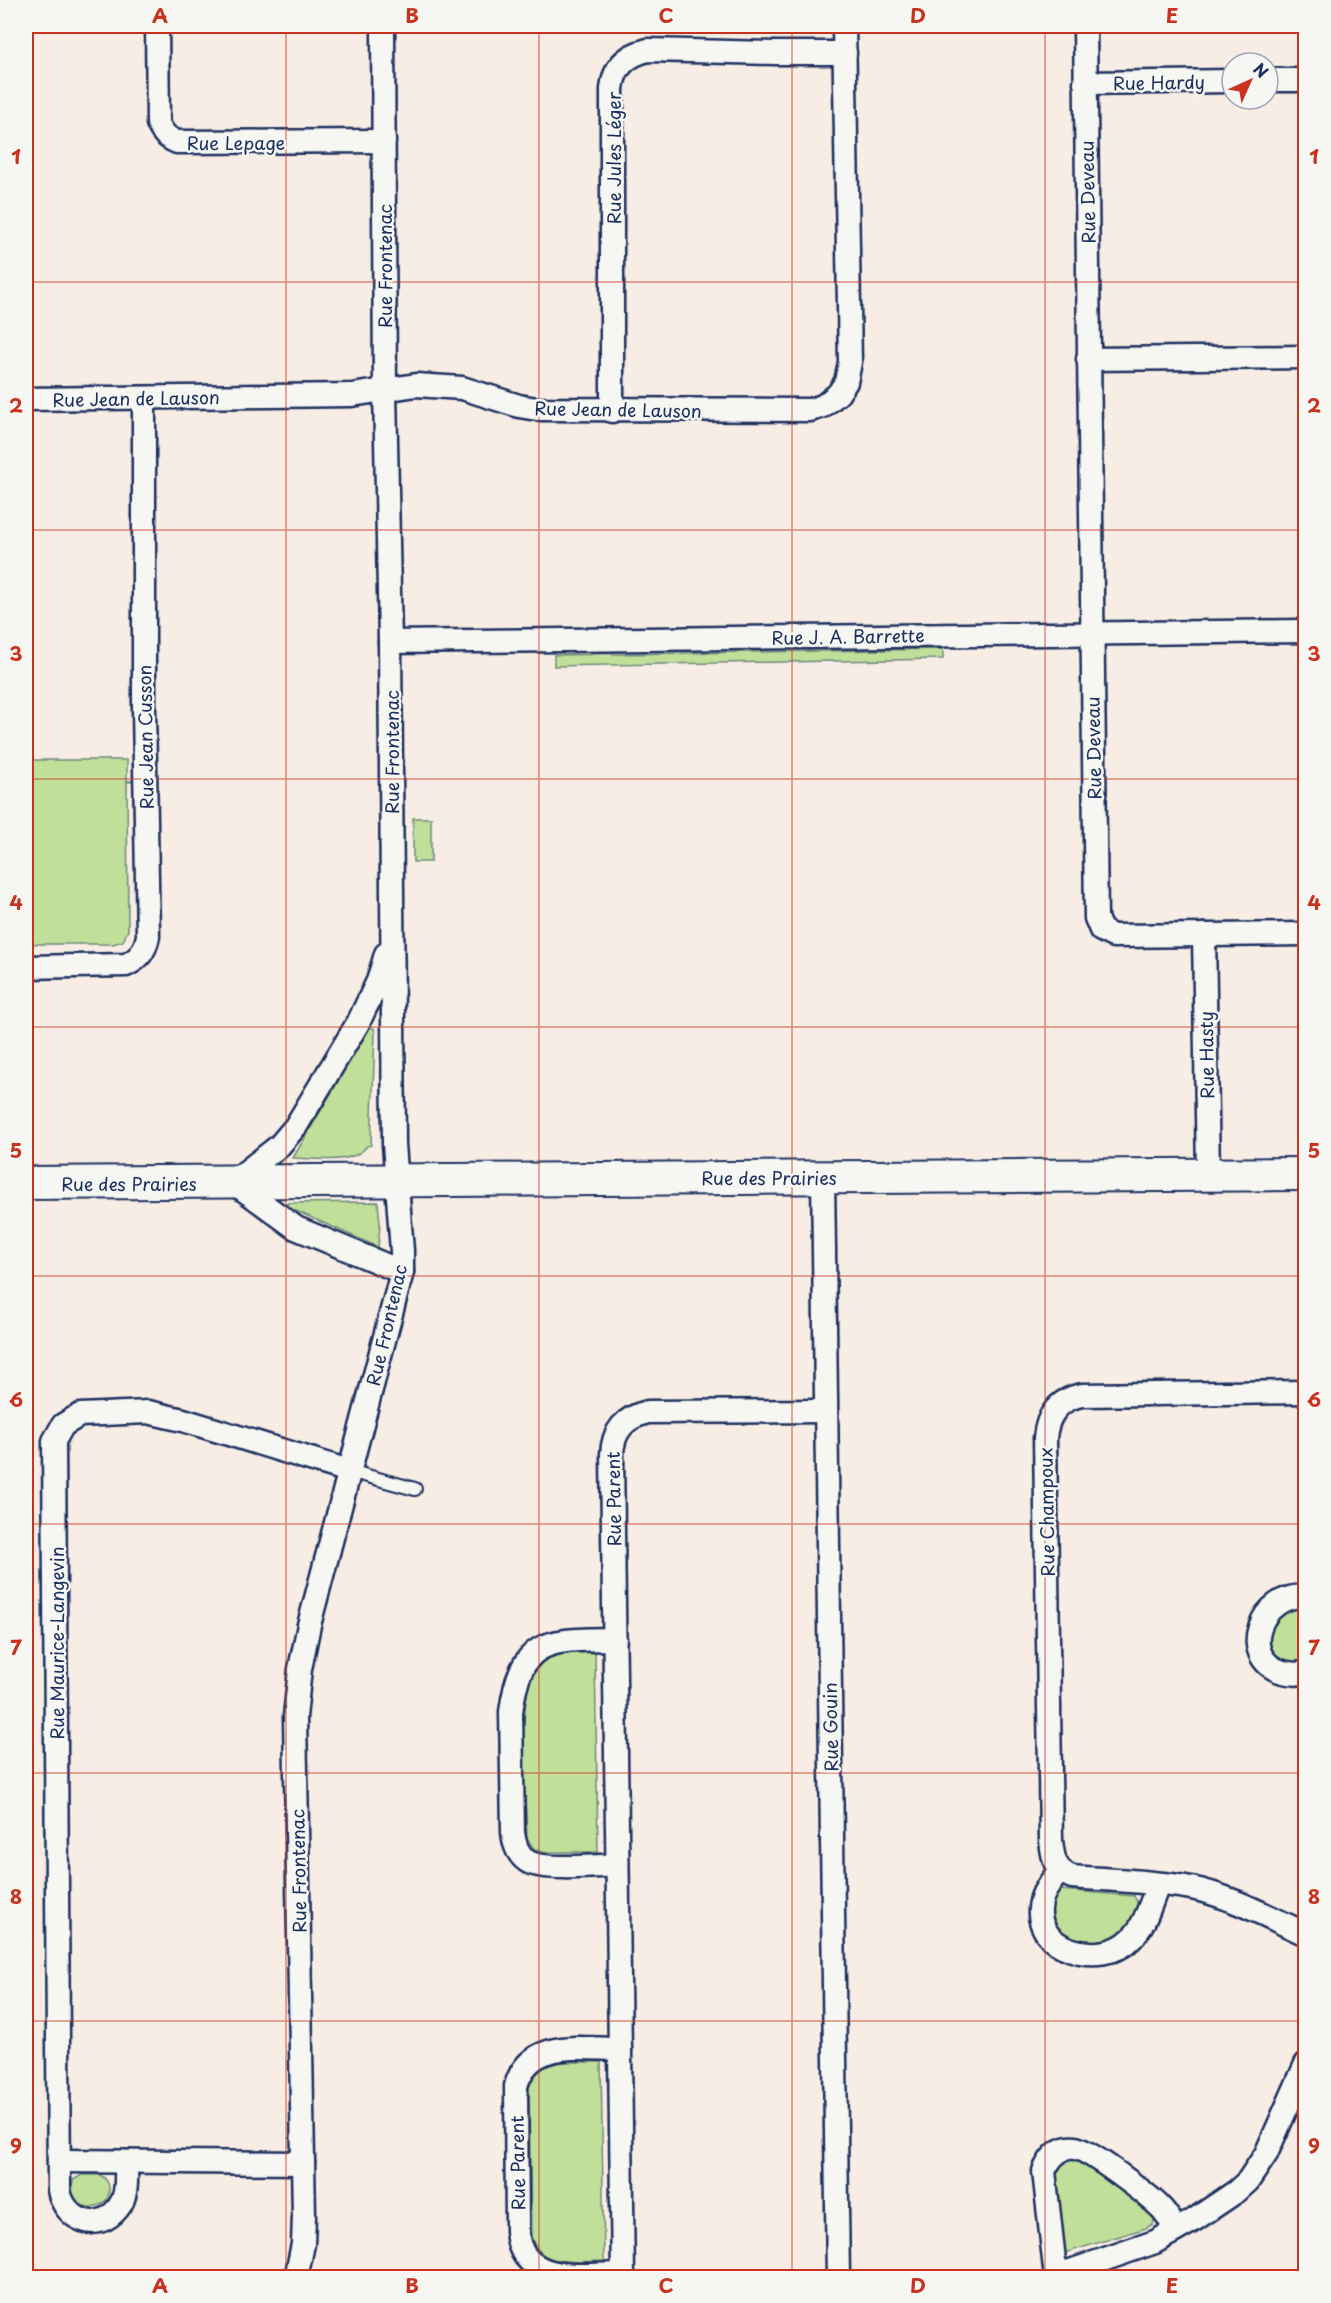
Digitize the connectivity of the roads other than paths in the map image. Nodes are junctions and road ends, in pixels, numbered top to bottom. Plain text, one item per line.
1 (157, 26) edge
2 (383, 26) edge
3 (844, 26) edge
4 (1084, 26) edge
5 (844, 53) junction
6 (1280, 80) edge
7 (1305, 80) edge
8 (1220, 81) edge
9 (1085, 83) junction
10 (384, 141) junction
11 (1305, 357) edge
12 (1088, 359) junction
13 (385, 390) junction
14 (144, 398) junction
15 (26, 399) edge
16 (612, 411) junction
17 (1305, 632) edge
18 (1091, 633) junction
19 (390, 642) junction
20 (392, 932) junction
21 (1305, 934) edge
22 (1204, 936) junction
23 (26, 967) edge
24 (1208, 1174) junction
25 (1305, 1174) edge
26 (823, 1177) junction
27 (396, 1180) junction
28 (233, 1182) junction
29 (26, 1183) edge
30 (402, 1272) junction
31 (1305, 1392) edge
32 (825, 1411) junction
33 (350, 1471) junction
34 (415, 1489) dead end
35 (1305, 1597) edge
36 (615, 1639) junction
37 (1305, 1672) edge
38 (617, 1865) junction
39 (1059, 1870) junction
40 (1158, 1885) junction
41 (1305, 1934) edge
42 (620, 2049) junction
43 (1303, 2074) edge
44 (60, 2161) junction
45 (126, 2163) junction
46 (303, 2163) junction
47 (1176, 2230) junction
48 (623, 2276) edge
49 (296, 2277) edge
50 (838, 2277) edge
51 (1056, 2277) edge

1 - 10 street, Rue Lepage
2 - 10 street, Rue Frontenac
3 - 5 street, Rue Jean de Lauson
4 - 9 street, Rue Deveau
5 - 16 street, Rue Jean de Lauson
5 - 16 street, Rue Jules Léger
6 - 7 street
8 - 9 street, Rue Hardy
9 - 12 street, Rue Deveau
10 - 13 street, Rue Frontenac
11 - 12 street
12 - 18 street, Rue Deveau
13 - 14 street, Rue Jean de Lauson
13 - 16 street, Rue Jean de Lauson
13 - 19 street, Rue Frontenac
14 - 15 street, Rue Jean de Lauson
14 - 23 street, Rue Jean Cusson
17 - 18 street, Rue J. A. Barrette
18 - 19 street, Rue J. A. Barrette
18 - 22 street, Rue Deveau
19 - 20 street, Rue Frontenac
20 - 27 street, Rue Frontenac
20 - 28 street
21 - 22 street, Rue Deveau
22 - 24 street, Rue Hasty
24 - 25 main road, Rue des Prairies
24 - 26 main road, Rue des Prairies
26 - 27 main road, Rue des Prairies
26 - 32 street, Rue Gouin
27 - 28 main road, Rue des Prairies
27 - 30 street, Rue Frontenac
28 - 29 main road, Rue des Prairies
28 - 30 street
30 - 33 street, Rue Frontenac
31 - 39 street, Rue Champoux
32 - 36 street, Rue Parent
32 - 50 street, Rue Gouin
33 - 34 lane
33 - 44 street, Rue Maurice-Langevin
33 - 46 street, Rue Frontenac
35 - 37 street
36 - 38 street, Rue Parent
36 - 38 street
38 - 42 street, Rue Parent
39 - 40 street
39 - 40 street
40 - 41 street
42 - 48 street, Rue Parent
42 - 48 street, Rue Parent
43 - 47 street
44 - 45 street
44 - 45 street, Rue Maurice-Langevin
45 - 46 street
46 - 49 street, Rue Frontenac
47 - 51 street
47 - 51 street

